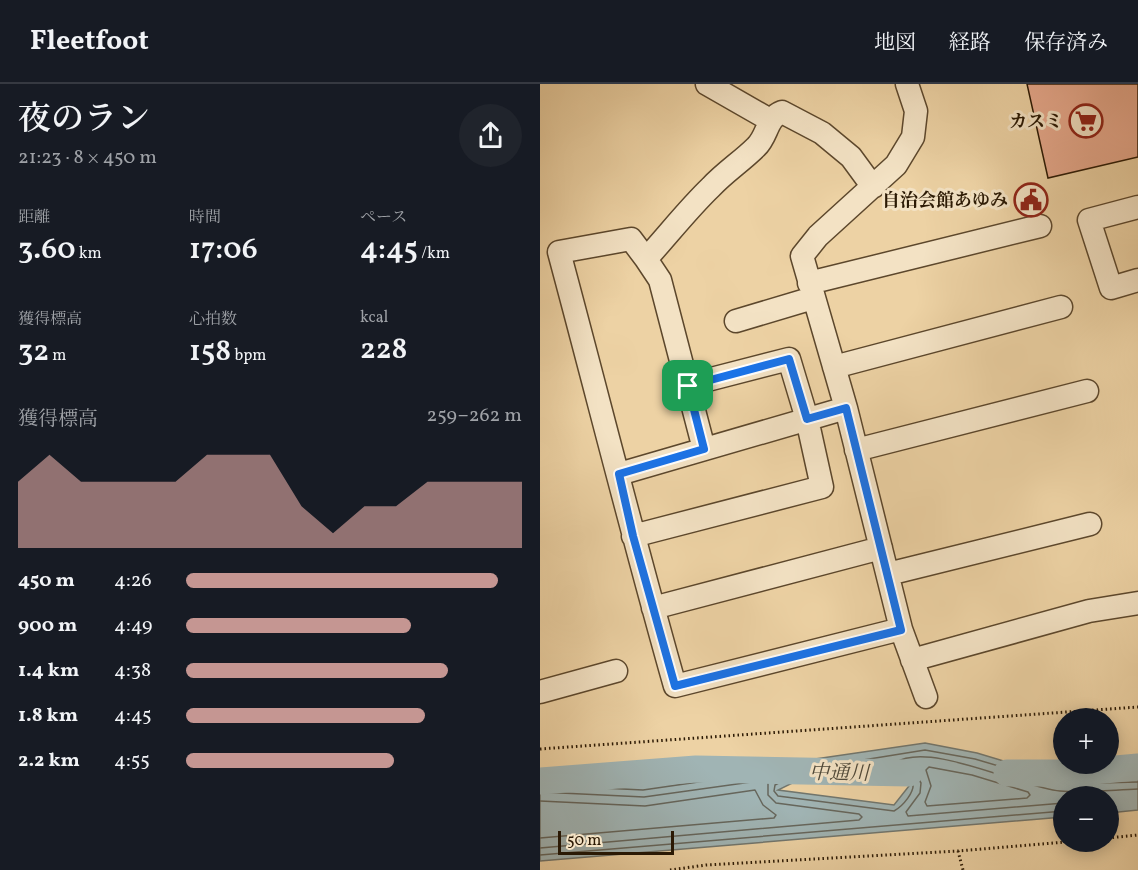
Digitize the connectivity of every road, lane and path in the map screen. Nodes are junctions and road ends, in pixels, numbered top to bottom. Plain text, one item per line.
1 (707, 84) edge
2 (907, 84) edge
3 (770, 120) junction
4 (873, 187) junction
5 (1138, 207) edge
6 (1040, 226) dead end
7 (646, 259) junction
8 (1138, 280) edge
9 (811, 290) junction
10 (1061, 307) dead end
11 (736, 321) dead end
12 (834, 367) junction
13 (688, 386) junction
14 (1087, 391) dead end
15 (846, 408) junction
16 (807, 419) junction
17 (704, 449) junction
18 (856, 450) junction
19 (619, 474) junction
20 (1090, 524) dead end
21 (633, 536) junction
22 (881, 548) junction
23 (888, 574) junction
24 (1138, 603) edge
25 (653, 608) junction
26 (901, 630) junction
27 (912, 660) junction
28 (616, 671) dead end
29 (540, 692) edge
30 (926, 697) dead end
31 (1138, 707) edge
32 (540, 749) edge
33 (1138, 835) edge
34 (1119, 837) edge
35 (1053, 843) edge
36 (958, 851) junction
37 (670, 870) edge
38 (963, 870) edge

1 - 3 street
2 - 4 street
3 - 4 street
3 - 7 street
4 - 9 street
5 - 8 street
6 - 9 street
7 - 13 street
7 - 19 street
9 - 11 street
9 - 12 street
10 - 12 street
12 - 15 street
13 - 16 street
13 - 17 street
14 - 18 street
15 - 16 street
15 - 18 street
16 - 17 street
16 - 21 street
17 - 19 street
18 - 22 street
19 - 21 street
20 - 23 street
21 - 25 street
22 - 23 street
22 - 25 street
23 - 26 street
24 - 27 street
25 - 26 street
26 - 27 street
27 - 30 street
28 - 29 street
31 - 32 path
33 - 34 path
35 - 36 path
36 - 37 path
36 - 38 path

